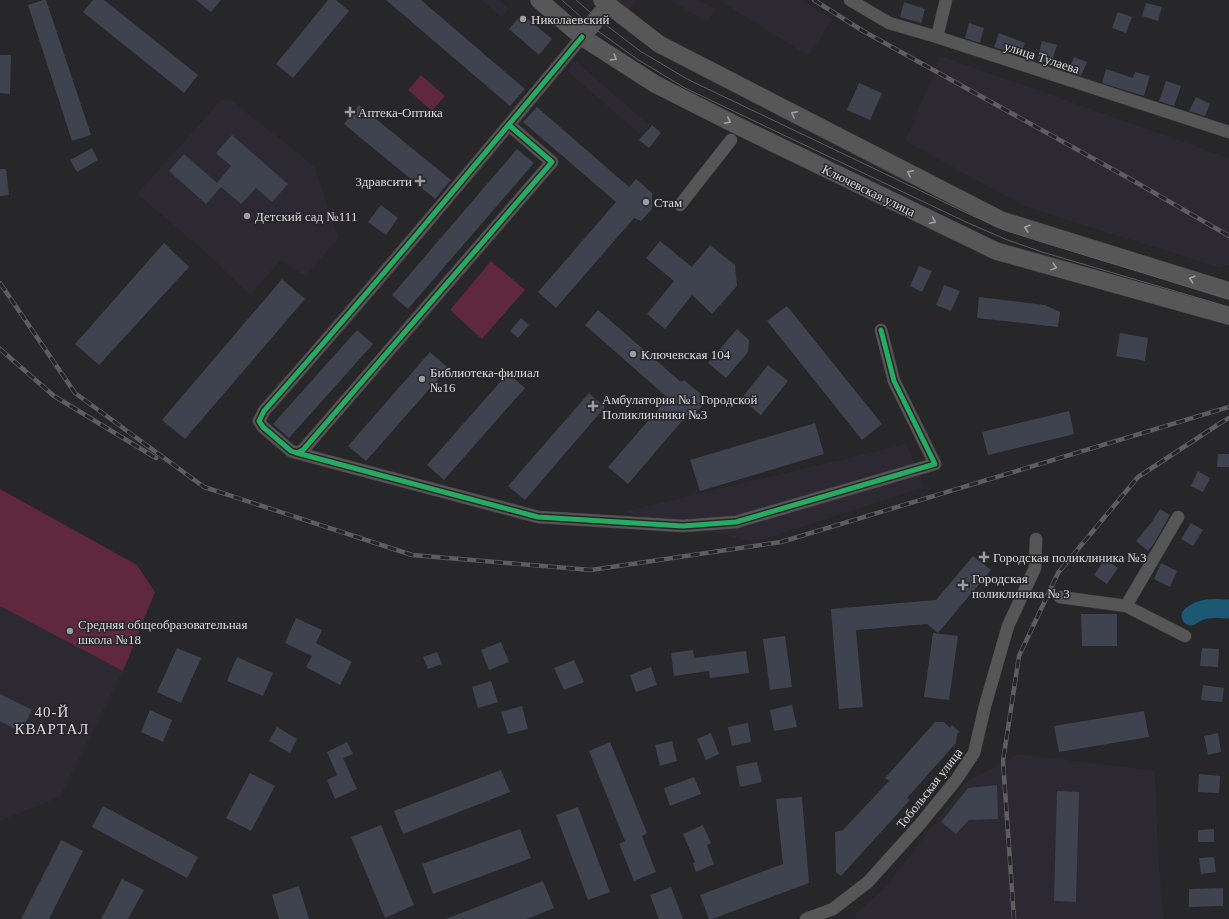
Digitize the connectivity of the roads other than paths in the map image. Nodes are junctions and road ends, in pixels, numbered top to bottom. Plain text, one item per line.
1 (539, 0) edge
2 (850, 0) edge
3 (946, 0) edge
4 (605, 2) edge
5 (937, 37) junction
6 (582, 38) junction
7 (509, 125) junction
8 (1229, 132) edge
9 (731, 140) dead end
10 (680, 205) dead end
11 (1229, 291) edge
12 (1229, 316) edge
13 (880, 330) dead end
14 (297, 453) junction
15 (1178, 518) dead end
16 (1036, 539) dead end
17 (1060, 597) dead end
18 (1126, 606) junction
19 (1185, 636) dead end
20 (806, 919) edge

1 - 6 main road, Ключевская улица
2 - 5 street, улица Тулаева
3 - 5 street
4 - 6 main road
11 -> 4 main road
5 - 8 street, улица Тулаева
6 - 7 street
6 -> 12 main road, Ключевская улица
7 - 14 street
7 - 14 street
9 - 10 street
13 - 14 street
15 - 18 street
16 - 20 street, Тобольская улица
17 - 18 street
18 - 19 street

